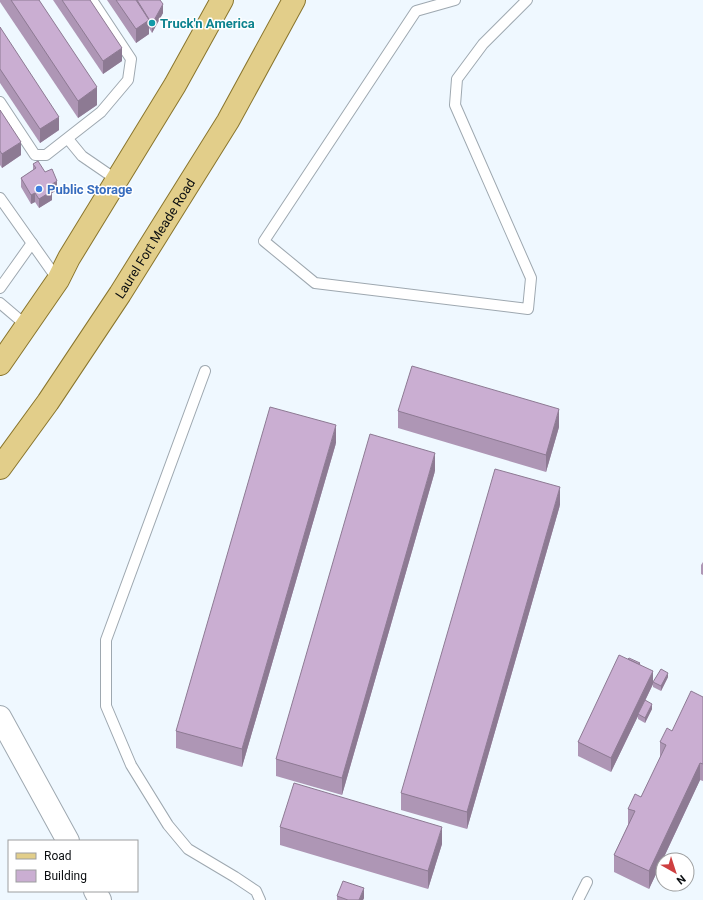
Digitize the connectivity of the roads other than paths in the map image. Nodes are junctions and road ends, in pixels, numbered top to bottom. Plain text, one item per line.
1 (92, 0) edge
2 (222, 0) edge
3 (294, 0) edge
4 (456, 0) edge
5 (527, 0) edge
6 (0, 102) edge
7 (68, 139) junction
8 (117, 180) junction
9 (1, 204) edge
10 (32, 243) junction
11 (58, 280) junction
12 (0, 288) edge
13 (0, 303) edge
14 (27, 326) junction
15 (0, 364) edge
16 (205, 371) dead end
17 (0, 468) edge
18 (0, 718) edge
19 (67, 840) edge
20 (586, 882) dead end
21 (260, 900) edge
22 (578, 900) edge

1 - 7 lane
2 - 8 main road
3 - 17 main road, Laurel Fort Meade Road
4 - 5 lane
6 - 7 lane
7 - 8 lane
8 - 11 main road
9 - 10 lane
10 - 11 lane
10 - 12 lane
11 - 14 main road
13 - 14 lane
14 - 15 main road
16 - 21 lane
18 - 19 street
20 - 22 lane

